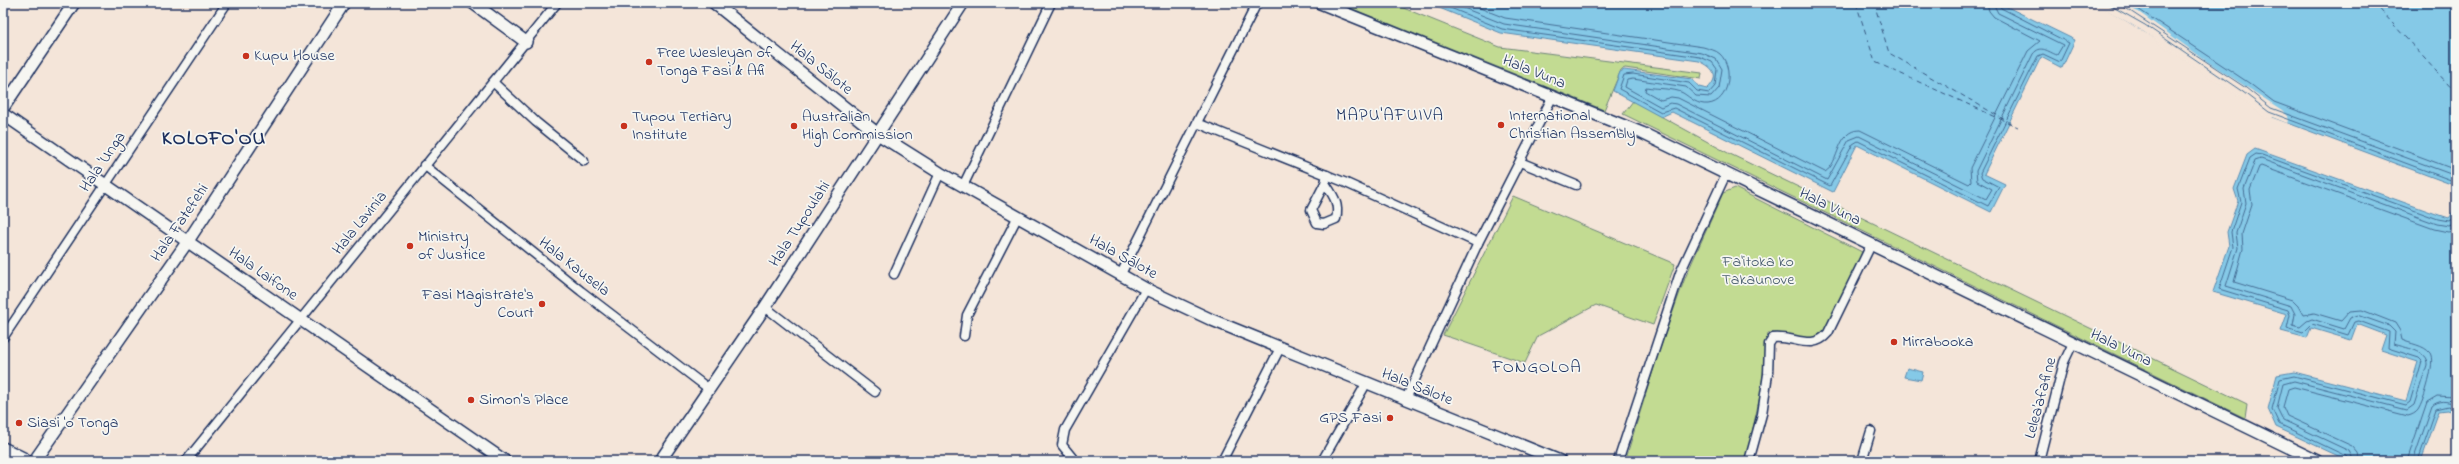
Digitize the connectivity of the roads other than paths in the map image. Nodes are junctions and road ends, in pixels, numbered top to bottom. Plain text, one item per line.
1 (74, 3) edge
2 (227, 3) edge
3 (344, 3) edge
4 (472, 3) edge
5 (557, 3) edge
6 (714, 3) edge
7 (963, 3) edge
8 (1051, 3) edge
9 (1257, 3) edge
10 (1320, 3) edge
11 (526, 42) junction
12 (493, 82) junction
13 (1552, 96) junction
14 (3, 108) edge
15 (3, 114) edge
16 (1197, 122) junction
17 (878, 134) junction
18 (584, 161) dead end
19 (1520, 162) junction
20 (424, 165) junction
21 (940, 174) junction
22 (1726, 174) junction
23 (1326, 179) junction
24 (1576, 184) dead end
25 (105, 185) junction
26 (963, 186) junction
27 (1018, 216) junction
28 (188, 241) junction
29 (1478, 243) junction
30 (1871, 245) junction
31 (894, 274) dead end
32 (1120, 274) junction
33 (1146, 289) junction
34 (765, 307) junction
35 (300, 320) junction
36 (964, 336) dead end
37 (3, 338) edge
38 (2073, 343) junction
39 (1280, 348) junction
40 (1366, 384) junction
41 (709, 389) junction
42 (875, 392) dead end
43 (1406, 399) junction
44 (1871, 431) dead end
45 (3, 448) edge
46 (2300, 457) edge
47 (1542, 458) edge
48 (38, 459) edge
49 (25, 460) edge
50 (186, 461) edge
51 (505, 461) edge
52 (660, 461) edge
53 (1074, 461) edge
54 (1222, 461) edge
55 (1322, 461) edge
56 (1560, 461) edge
57 (1618, 461) edge
58 (1749, 461) edge
59 (1862, 461) edge
60 (2039, 461) edge
61 (2317, 461) edge

1 - 14 main road
2 - 25 street, Hala 'Unga
3 - 28 main road, Hala Fatefehi
4 - 11 main road
5 - 11 street, Hala Lavinia
6 - 17 main road, Hala Sālote
7 - 17 main road, Hala Tupoulahi
8 - 26 street
9 - 16 street
10 - 13 main road, Hala Vuna
11 - 12 street, Hala Lavinia
12 - 18 street
12 - 20 street, Hala Lavinia
13 - 19 street
13 - 22 main road, Hala Vuna
15 - 25 main road, Hala Laifone
16 - 23 street
16 - 32 street
17 - 21 main road, Hala Sālote
17 - 34 main road, Hala Tupoulahi
19 - 24 street
19 - 29 street
20 - 35 street, Hala Lavinia
20 - 41 street, Hala Kausela
21 - 26 main road, Hala Sālote
21 - 31 street
22 - 30 main road, Hala Vuna
22 - 57 street
23 - 23 street
23 - 29 street
25 - 28 main road, Hala Laifone
25 - 37 street, Hala 'Unga
26 - 27 main road, Hala Sālote
27 - 32 main road, Hala Sālote
27 - 36 street
28 - 35 main road, Hala Laifone
28 - 48 main road, Hala Fatefehi
29 - 43 street
30 - 38 main road, Hala Vuna
30 - 58 street
32 - 33 main road, Hala Sālote
33 - 39 main road, Hala Sālote
33 - 53 street
34 - 41 main road, Hala Tupoulahi
34 - 42 street
35 - 50 street, Hala Lavinia
35 - 51 main road, Hala Laifone
38 - 46 main road, Hala Vuna
38 - 60 street, Lelea’afafine
39 - 40 main road, Hala Sālote
39 - 54 street
40 - 43 main road, Hala Sālote
40 - 55 street
41 - 52 main road, Hala Tupoulahi
43 - 47 main road, Hala Sālote
44 - 59 street
45 - 49 main road
46 - 61 main road, Hala Vuna
47 - 56 main road, Hala Sālote
48 - 49 main road

